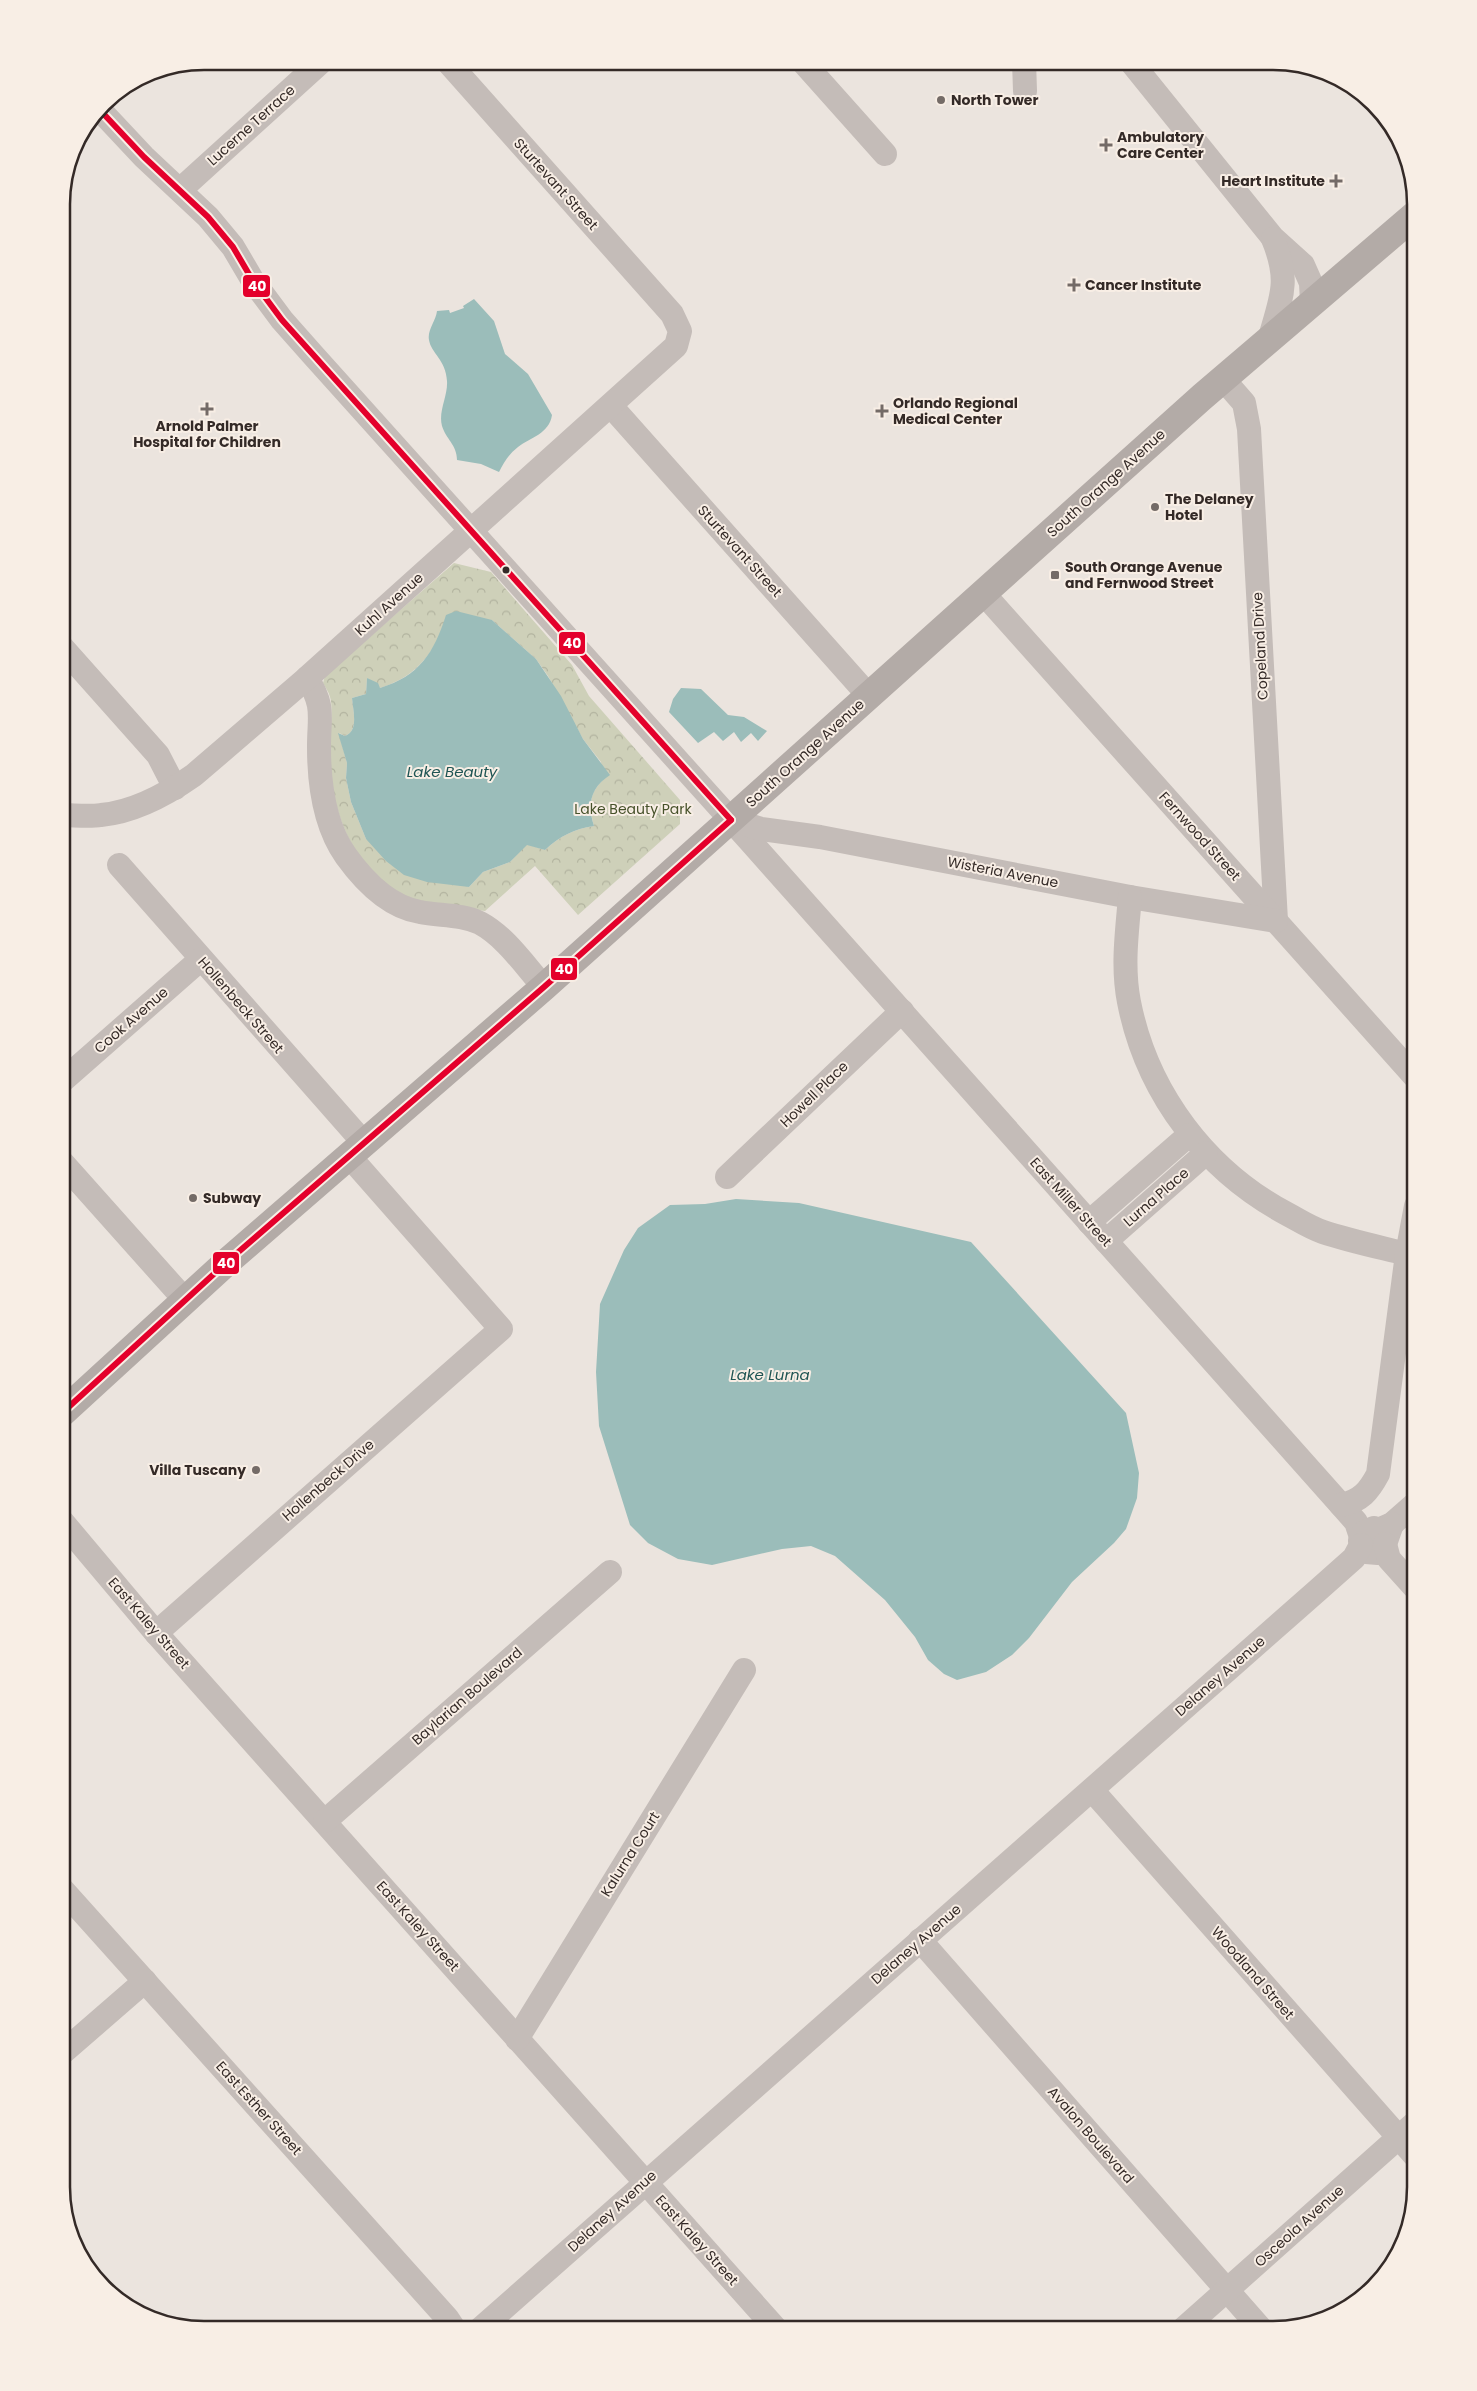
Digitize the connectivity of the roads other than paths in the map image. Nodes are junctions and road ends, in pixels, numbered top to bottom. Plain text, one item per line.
1 (312, 70) edge
2 (455, 70) edge
3 (810, 70) edge
4 (1024, 70) edge
5 (1137, 70) edge
6 (1025, 91) dead end
7 (104, 115) edge
8 (885, 154) dead end
9 (180, 190) junction
10 (1407, 222) edge
11 (1273, 238) junction
12 (1312, 303) junction
13 (680, 331) joint
14 (1270, 337) junction
15 (1223, 379) junction
16 (611, 406) junction
17 (472, 531) junction
18 (983, 593) junction
19 (70, 655) edge
20 (306, 678) junction
21 (869, 696) junction
22 (175, 788) junction
23 (70, 815) edge
24 (731, 820) junction
25 (805, 835) junction
26 (119, 865) dead end
27 (790, 885) junction
28 (1130, 897) junction
29 (1276, 920) junction
30 (201, 959) junction
31 (544, 987) junction
32 (902, 1011) junction
33 (1407, 1068) edge
34 (70, 1074) edge
35 (1189, 1135) junction
36 (356, 1150) junction
37 (1206, 1153) junction
38 (70, 1171) edge
39 (727, 1177) dead end
40 (1089, 1222) junction
41 (1106, 1242) junction
42 (1407, 1254) joint
43 (185, 1300) junction
44 (501, 1329) joint
45 (70, 1406) edge
46 (1407, 1510) edge
47 (70, 1531) edge
48 (1371, 1538) junction
49 (610, 1572) dead end
50 (1407, 1579) edge
51 (156, 1632) junction
52 (744, 1670) dead end
53 (1092, 1790) junction
54 (324, 1821) junction
55 (70, 1898) edge
56 (920, 1940) junction
57 (145, 1981) junction
58 (518, 2039) junction
59 (70, 2046) edge
60 (1407, 2130) edge
61 (645, 2181) junction
62 (1227, 2290) junction
63 (448, 2321) edge
64 (489, 2321) edge
65 (769, 2321) edge
66 (1192, 2321) edge
67 (1254, 2321) edge

1 - 9 street, Lucerne Terrace
2 - 13 street, Sturtevant Street
3 - 8 street
4 - 6 street
5 - 11 street
7 - 9 street, East Miller Street
9 - 17 street, East Miller Street
10 - 12 main road, South Orange Avenue
11 - 12 street
11 - 14 street
12 - 14 main road, South Orange Avenue
13 - 16 street, Kuhl Avenue
14 - 15 main road, South Orange Avenue
15 - 18 main road, South Orange Avenue
15 - 29 street, Copeland Drive
16 - 17 street, Kuhl Avenue
16 - 21 street, Sturtevant Street
17 - 20 street, Kuhl Avenue
17 - 24 street, East Miller Street
18 - 21 main road, South Orange Avenue
18 - 29 street, Fernwood Street
19 - 22 street
20 - 22 street, Kuhl Avenue
20 - 31 street
21 - 24 main road, South Orange Avenue
22 - 23 street, Kuhl Avenue
24 - 25 street, Wisteria Avenue
24 - 27 street, East Miller Street
24 - 31 main road, South Orange Avenue
25 - 27 street
25 - 28 street, Wisteria Avenue
26 - 30 street, Hollenbeck Street
27 - 32 street, East Miller Street
28 - 29 street, Wisteria Avenue
28 - 35 street
29 - 33 street, Fernwood Street
30 - 34 street, Cook Avenue
30 - 36 street, Hollenbeck Street
31 - 36 main road, South Orange Avenue
32 - 39 street, Howell Place
32 - 40 street, East Miller Street
35 - 37 street
35 - 40 street, Lurna Place
36 - 43 main road, South Orange Avenue
36 - 44 street, Hollenbeck Street
37 - 41 street, Lurna Place
37 - 42 street
38 - 43 street
40 - 41 street, East Miller Street
41 - 48 street, East Miller Street
42 - 48 street
43 - 45 main road, South Orange Avenue
44 - 51 street, Hollenbeck Drive
46 - 48 street, Delaney Avenue
47 - 51 street, East Kaley Street
48 - 50 street, East Miller Street
48 - 53 street, Delaney Avenue
49 - 54 street, Baylarian Boulevard
51 - 54 street, East Kaley Street
52 - 58 street, Kalurna Court
53 - 56 street, Delaney Avenue
53 - 60 street, Woodland Street
54 - 58 street, East Kaley Street
55 - 57 street, East Esther Street
56 - 61 street, Delaney Avenue
56 - 62 street, Avalon Boulevard
57 - 59 street
57 - 63 street, East Esther Street
58 - 61 street, East Kaley Street
60 - 62 street, Osceola Avenue
61 - 64 street, Delaney Avenue
61 - 65 street, East Kaley Street
62 - 66 street, Osceola Avenue
62 - 67 street, Avalon Boulevard

